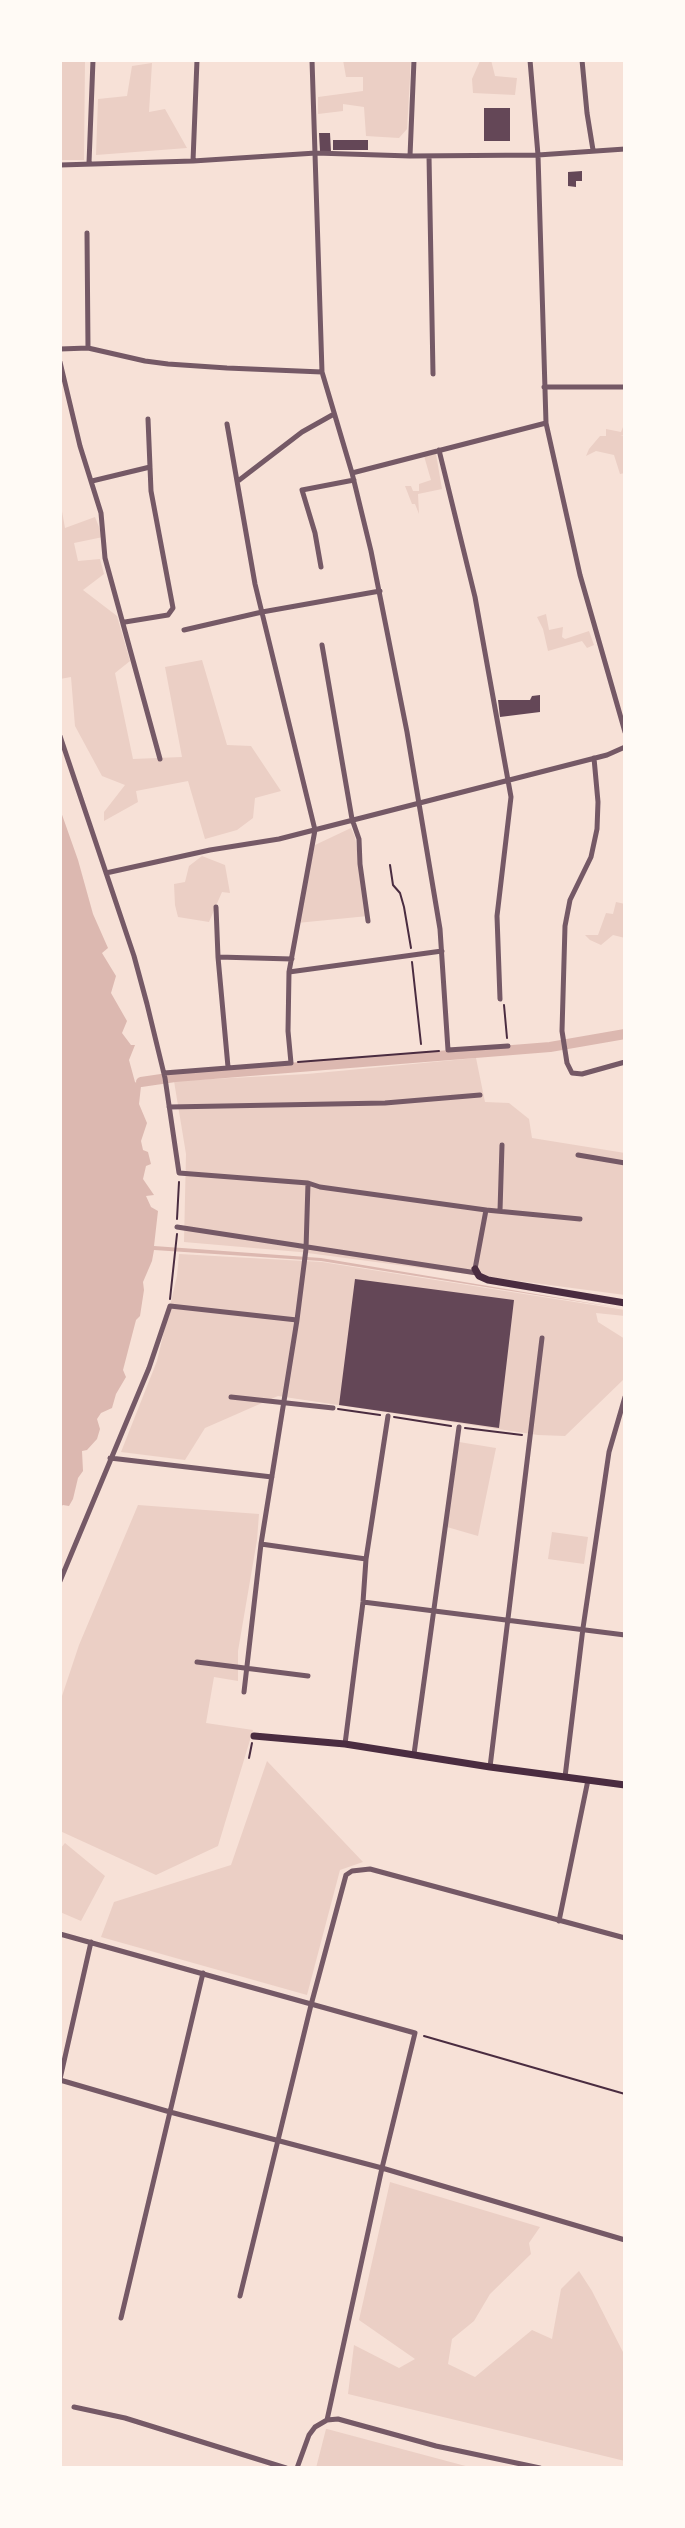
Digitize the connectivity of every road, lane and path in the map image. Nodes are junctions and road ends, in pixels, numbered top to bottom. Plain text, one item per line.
1 (93, 60) edge
2 (197, 60) edge
3 (312, 60) edge
4 (414, 60) edge
5 (530, 60) edge
6 (582, 60) edge
7 (625, 149) edge
8 (593, 150) junction
9 (316, 153) junction
10 (538, 155) junction
11 (410, 156) junction
12 (429, 156) junction
13 (193, 161) junction
14 (89, 163) junction
15 (60, 165) edge
16 (87, 233) dead end
17 (88, 348) junction
18 (60, 349) edge
19 (60, 362) edge
20 (322, 372) junction
21 (433, 374) dead end
22 (544, 387) junction
23 (625, 387) edge
24 (334, 414) junction
25 (148, 419) dead end
26 (546, 423) junction
27 (227, 424) dead end
28 (439, 450) junction
29 (150, 467) junction
30 (352, 473) junction
31 (354, 480) junction
32 (92, 481) junction
33 (238, 481) junction
34 (321, 567) dead end
35 (380, 591) junction
36 (262, 612) junction
37 (125, 622) junction
38 (184, 630) dead end
39 (322, 645) dead end
40 (625, 732) edge
41 (60, 736) edge
42 (625, 747) edge
43 (594, 758) junction
44 (160, 759) dead end
45 (508, 779) junction
46 (419, 802) junction
47 (352, 819) junction
48 (315, 830) junction
49 (106, 873) junction
50 (216, 907) dead end
51 (368, 921) dead end
52 (442, 951) junction
53 (218, 957) junction
54 (292, 959) junction
55 (289, 972) junction
56 (500, 999) joint
57 (508, 1046) joint
58 (448, 1050) junction
59 (625, 1062) edge
60 (291, 1063) junction
61 (228, 1067) junction
62 (164, 1073) junction
63 (480, 1095) dead end
64 (169, 1107) junction
65 (502, 1145) dead end
66 (578, 1155) dead end
67 (625, 1163) edge
68 (179, 1173) junction
69 (308, 1183) junction
70 (486, 1210) junction
71 (500, 1211) junction
72 (580, 1219) dead end
73 (177, 1227) junction
74 (306, 1248) junction
75 (476, 1271) junction
76 (625, 1303) edge
77 (170, 1306) junction
78 (297, 1320) junction
79 (542, 1338) dead end
80 (231, 1397) dead end
81 (625, 1397) edge
82 (285, 1402) junction
83 (333, 1408) joint
84 (388, 1416) junction
85 (459, 1427) junction
86 (531, 1436) junction
87 (110, 1458) junction
88 (272, 1477) junction
89 (261, 1544) junction
90 (366, 1559) junction
91 (60, 1581) edge
92 (363, 1602) junction
93 (435, 1610) junction
94 (507, 1620) junction
95 (583, 1628) junction
96 (625, 1635) edge
97 (197, 1662) dead end
98 (248, 1668) junction
99 (308, 1676) dead end
100 (244, 1692) dead end
101 (254, 1736) joint
102 (345, 1744) junction
103 (414, 1754) junction
104 (249, 1758) dead end
105 (490, 1767) junction
106 (565, 1777) junction
107 (588, 1780) junction
108 (625, 1785) edge
109 (559, 1921) junction
110 (60, 1934) edge
111 (625, 1938) edge
112 (91, 1942) junction
113 (203, 1973) junction
114 (311, 2005) junction
115 (415, 2033) junction
116 (60, 2080) edge
117 (625, 2094) edge
118 (170, 2112) junction
119 (278, 2141) junction
120 (382, 2168) junction
121 (625, 2240) edge
122 (240, 2296) dead end
123 (121, 2318) dead end
124 (74, 2407) dead end
125 (327, 2420) junction
126 (286, 2468) edge
127 (297, 2468) edge
128 (540, 2468) edge

1 - 14 street
2 - 13 street
3 - 9 street
4 - 11 street
5 - 10 street
6 - 8 street
7 - 8 street
8 - 10 street
9 - 11 street
9 - 13 street
9 - 20 street
10 - 12 street
10 - 22 street
11 - 12 street
12 - 21 street
13 - 14 street
14 - 15 street
16 - 17 street
17 - 18 street
17 - 20 street
19 - 32 street
20 - 24 street
22 - 23 street
22 - 26 street
24 - 30 street
24 - 33 street
25 - 29 street
26 - 28 street
26 - 40 street
27 - 33 street
28 - 30 street
28 - 45 street
29 - 32 street
29 - 37 street
30 - 31 street
31 - 34 street
31 - 35 street
32 - 37 street
33 - 36 street
35 - 36 street
35 - 46 street
36 - 38 street
36 - 48 street
37 - 44 street
39 - 47 street
41 - 49 street
42 - 43 street
43 - 45 street
43 - 59 street
45 - 46 street
45 - 56 street
46 - 47 street
46 - 52 street
47 - 48 street
47 - 51 street
48 - 49 street
48 - 54 street
49 - 62 street
50 - 53 street
52 - 55 street
52 - 58 street
53 - 54 street
53 - 61 street
54 - 55 street
55 - 60 street
56 - 57 path
57 - 58 street
58 - 60 path
60 - 61 street
61 - 62 street
62 - 64 street
63 - 64 street
64 - 68 street
65 - 71 street
66 - 67 street
68 - 69 street
68 - 73 path
69 - 70 street
69 - 74 street
70 - 71 street
70 - 75 street
71 - 72 street
73 - 74 street
73 - 77 path
74 - 75 street
74 - 78 street
75 - 76 main road
77 - 78 street
77 - 87 street
78 - 82 street
79 - 86 street
80 - 82 street
81 - 95 street
82 - 83 street
82 - 88 street
83 - 84 path
84 - 85 path
84 - 90 street
85 - 86 path
85 - 93 street
86 - 94 street
87 - 88 street
87 - 91 street
88 - 89 street
89 - 90 street
89 - 98 street
90 - 92 street
92 - 93 street
92 - 102 street
93 - 94 street
93 - 103 street
94 - 95 street
94 - 105 street
95 - 96 street
95 - 106 street
97 - 98 street
98 - 99 street
98 - 100 street
101 - 102 main road
101 - 104 path
102 - 103 main road
103 - 105 main road
105 - 106 main road
106 - 107 main road
107 - 108 main road
107 - 109 street
109 - 111 street
109 - 114 street
110 - 112 street
112 - 113 street
112 - 116 street
113 - 114 street
113 - 118 street
114 - 115 street
114 - 119 street
115 - 117 path
115 - 120 street
116 - 118 street
118 - 119 street
118 - 123 street
119 - 120 street
119 - 122 street
120 - 121 street
120 - 125 street
124 - 126 street
125 - 127 street
125 - 128 street

